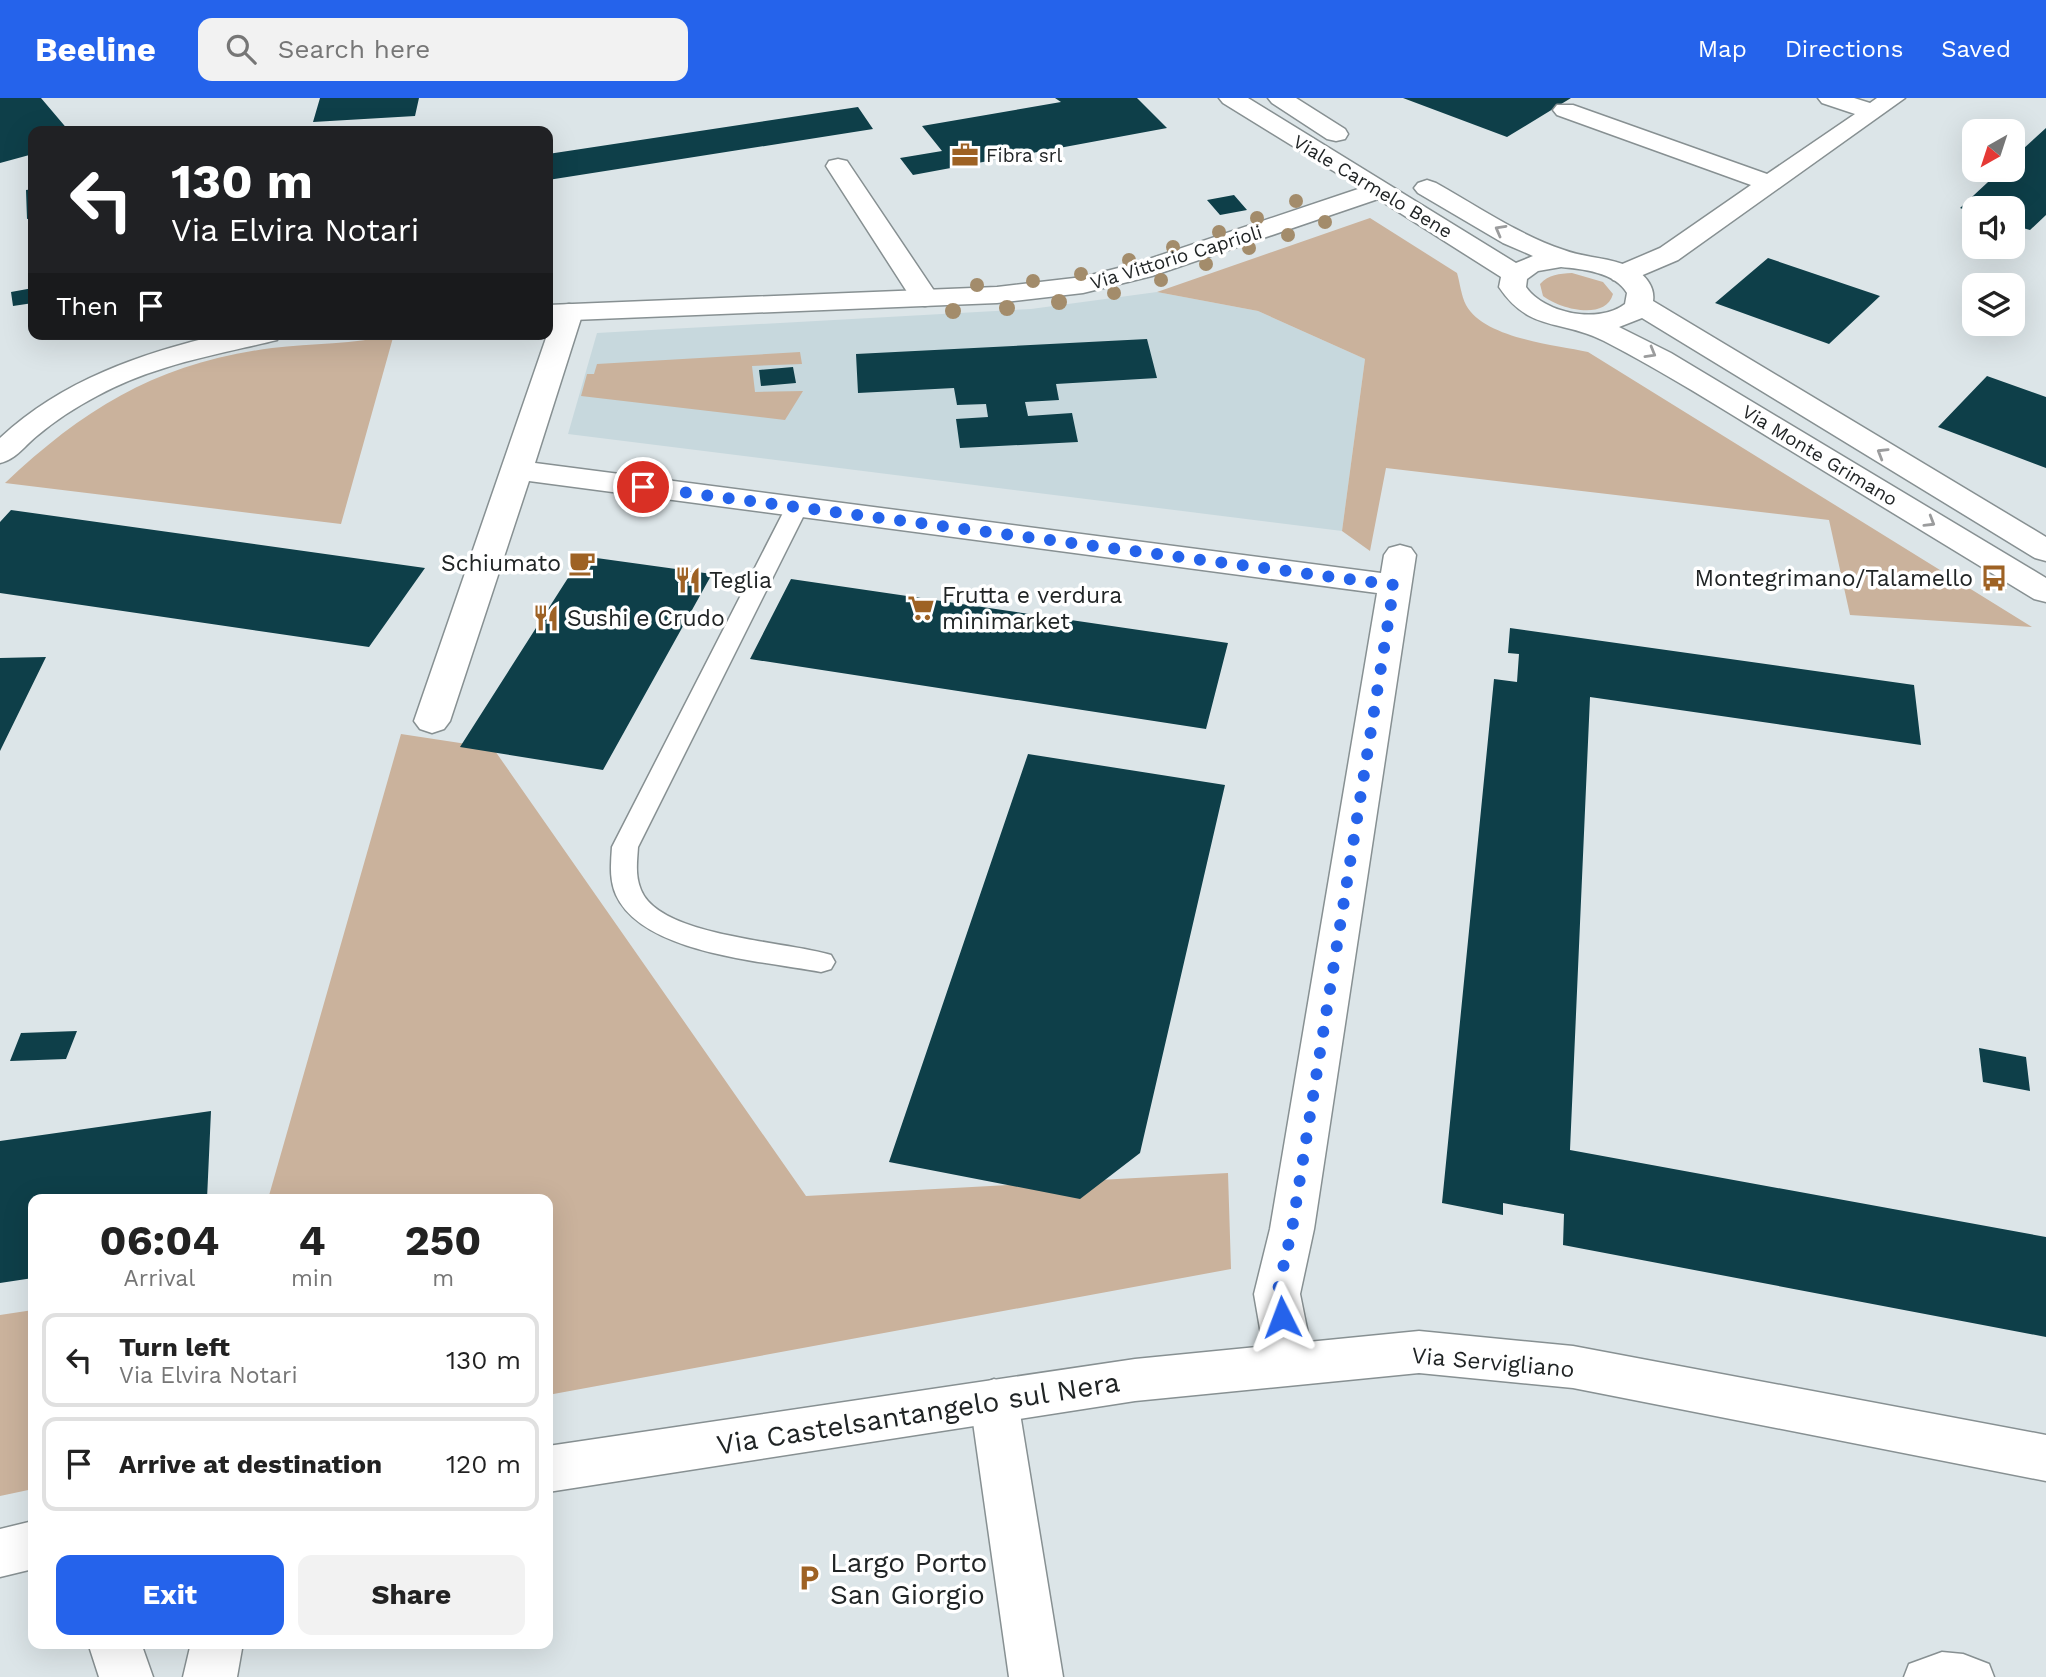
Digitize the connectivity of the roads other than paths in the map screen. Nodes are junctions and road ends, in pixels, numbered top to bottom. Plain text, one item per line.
1 (1230, 98) edge
2 (1280, 98) edge
3 (1830, 98) edge
4 (1883, 105) edge
5 (1565, 110) dead end
6 (1361, 149) dead end
7 (838, 166) dead end
8 (1404, 175) dead end
9 (1769, 183) junction
10 (1380, 190) junction
11 (1561, 259) junction
12 (1622, 274) junction
13 (1515, 275) junction
14 (925, 298) junction
15 (1639, 304) junction
16 (558, 312) edge
17 (1590, 323) junction
18 (553, 330) edge
19 (241, 340) edge
20 (550, 340) edge
21 (0, 454) edge
22 (515, 470) junction
23 (797, 507) junction
24 (2046, 551) edge
25 (2046, 592) edge
26 (432, 721) dead end
27 (821, 962) dead end
28 (1290, 1363) junction
29 (994, 1401) junction
30 (2046, 1458) edge
31 (553, 1468) edge
32 (28, 1546) edge
33 (0, 1553) edge
34 (116, 1649) edge
35 (216, 1649) edge
36 (126, 1677) edge
37 (210, 1677) edge
38 (1036, 1677) edge
39 (1922, 1677) edge
40 (1976, 1677) edge

1 - 10 street, Viale Carmelo Bene
2 - 6 street, Viale Carmelo Bene
3 - 4 street
4 - 9 street
5 - 9 street
7 - 14 street
11 -> 8 street, Viale Carmelo Bene
9 - 12 street
10 - 13 street, Viale Carmelo Bene
10 - 14 street, Via Vittorio Caprioli
11 - 12 street, Viale Carmelo Bene
11 - 13 street, Viale Carmelo Bene
12 - 15 street
13 - 17 street
14 - 16 street, Via Vittorio Caprioli
15 - 17 street
24 -> 15 street, Via Monte Grimano
16 - 18 street
17 -> 25 street, Via Monte Grimano
19 - 21 street
20 - 22 street
22 - 23 street
22 - 26 street
23 - 27 lane
23 - 28 street
28 - 29 street, Via Castelsantangelo sul Nera
28 - 30 street, Via Servigliano
29 - 31 street, Via Castelsantangelo sul Nera
29 - 38 street
32 - 33 street
34 - 36 street
35 - 37 street
39 - 40 lane

